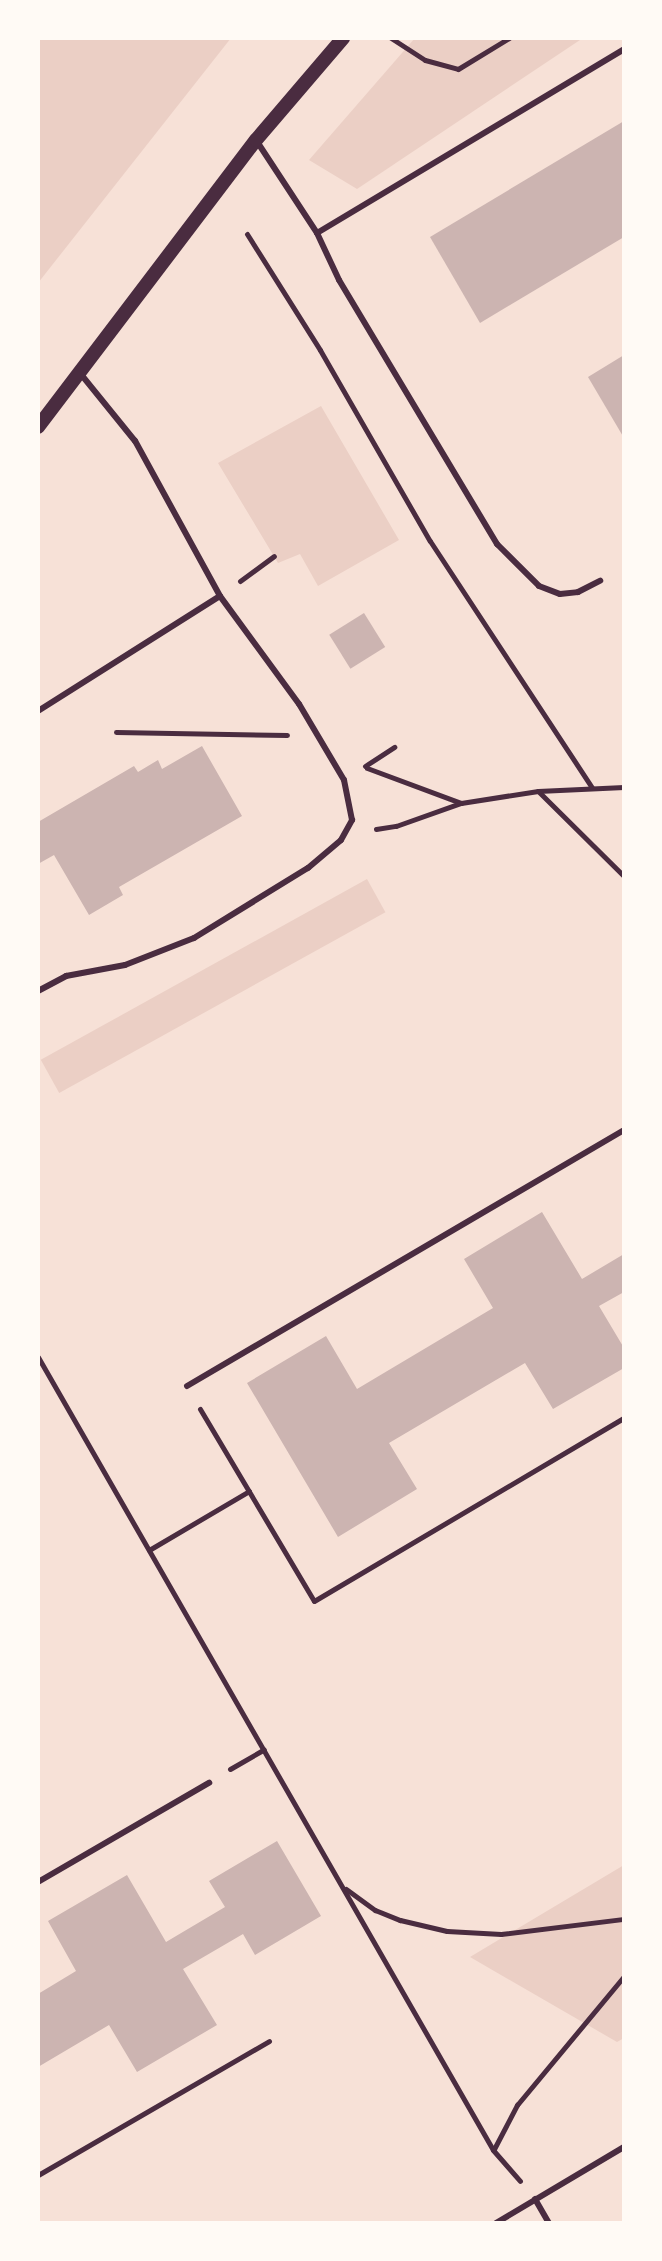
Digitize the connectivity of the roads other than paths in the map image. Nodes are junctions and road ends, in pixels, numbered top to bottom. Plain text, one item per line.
1 (343, 38) edge
2 (624, 49) edge
3 (256, 140) junction
4 (317, 233) junction
5 (80, 373) junction
6 (38, 427) edge
7 (600, 581) dead end
8 (220, 596) junction
9 (38, 711) edge
10 (38, 991) edge
11 (624, 1130) edge
12 (187, 1386) road end
13 (209, 1783) road end
14 (38, 1882) edge
15 (624, 2147) edge
16 (535, 2199) junction
17 (496, 2223) edge
18 (549, 2223) edge

1 - 3 street
2 - 4 lane
3 - 4 lane
3 - 5 street
4 - 7 lane
5 - 6 street
5 - 8 lane
8 - 9 lane
8 - 10 lane
11 - 12 lane
13 - 14 lane
15 - 16 lane
16 - 17 lane
16 - 18 lane

